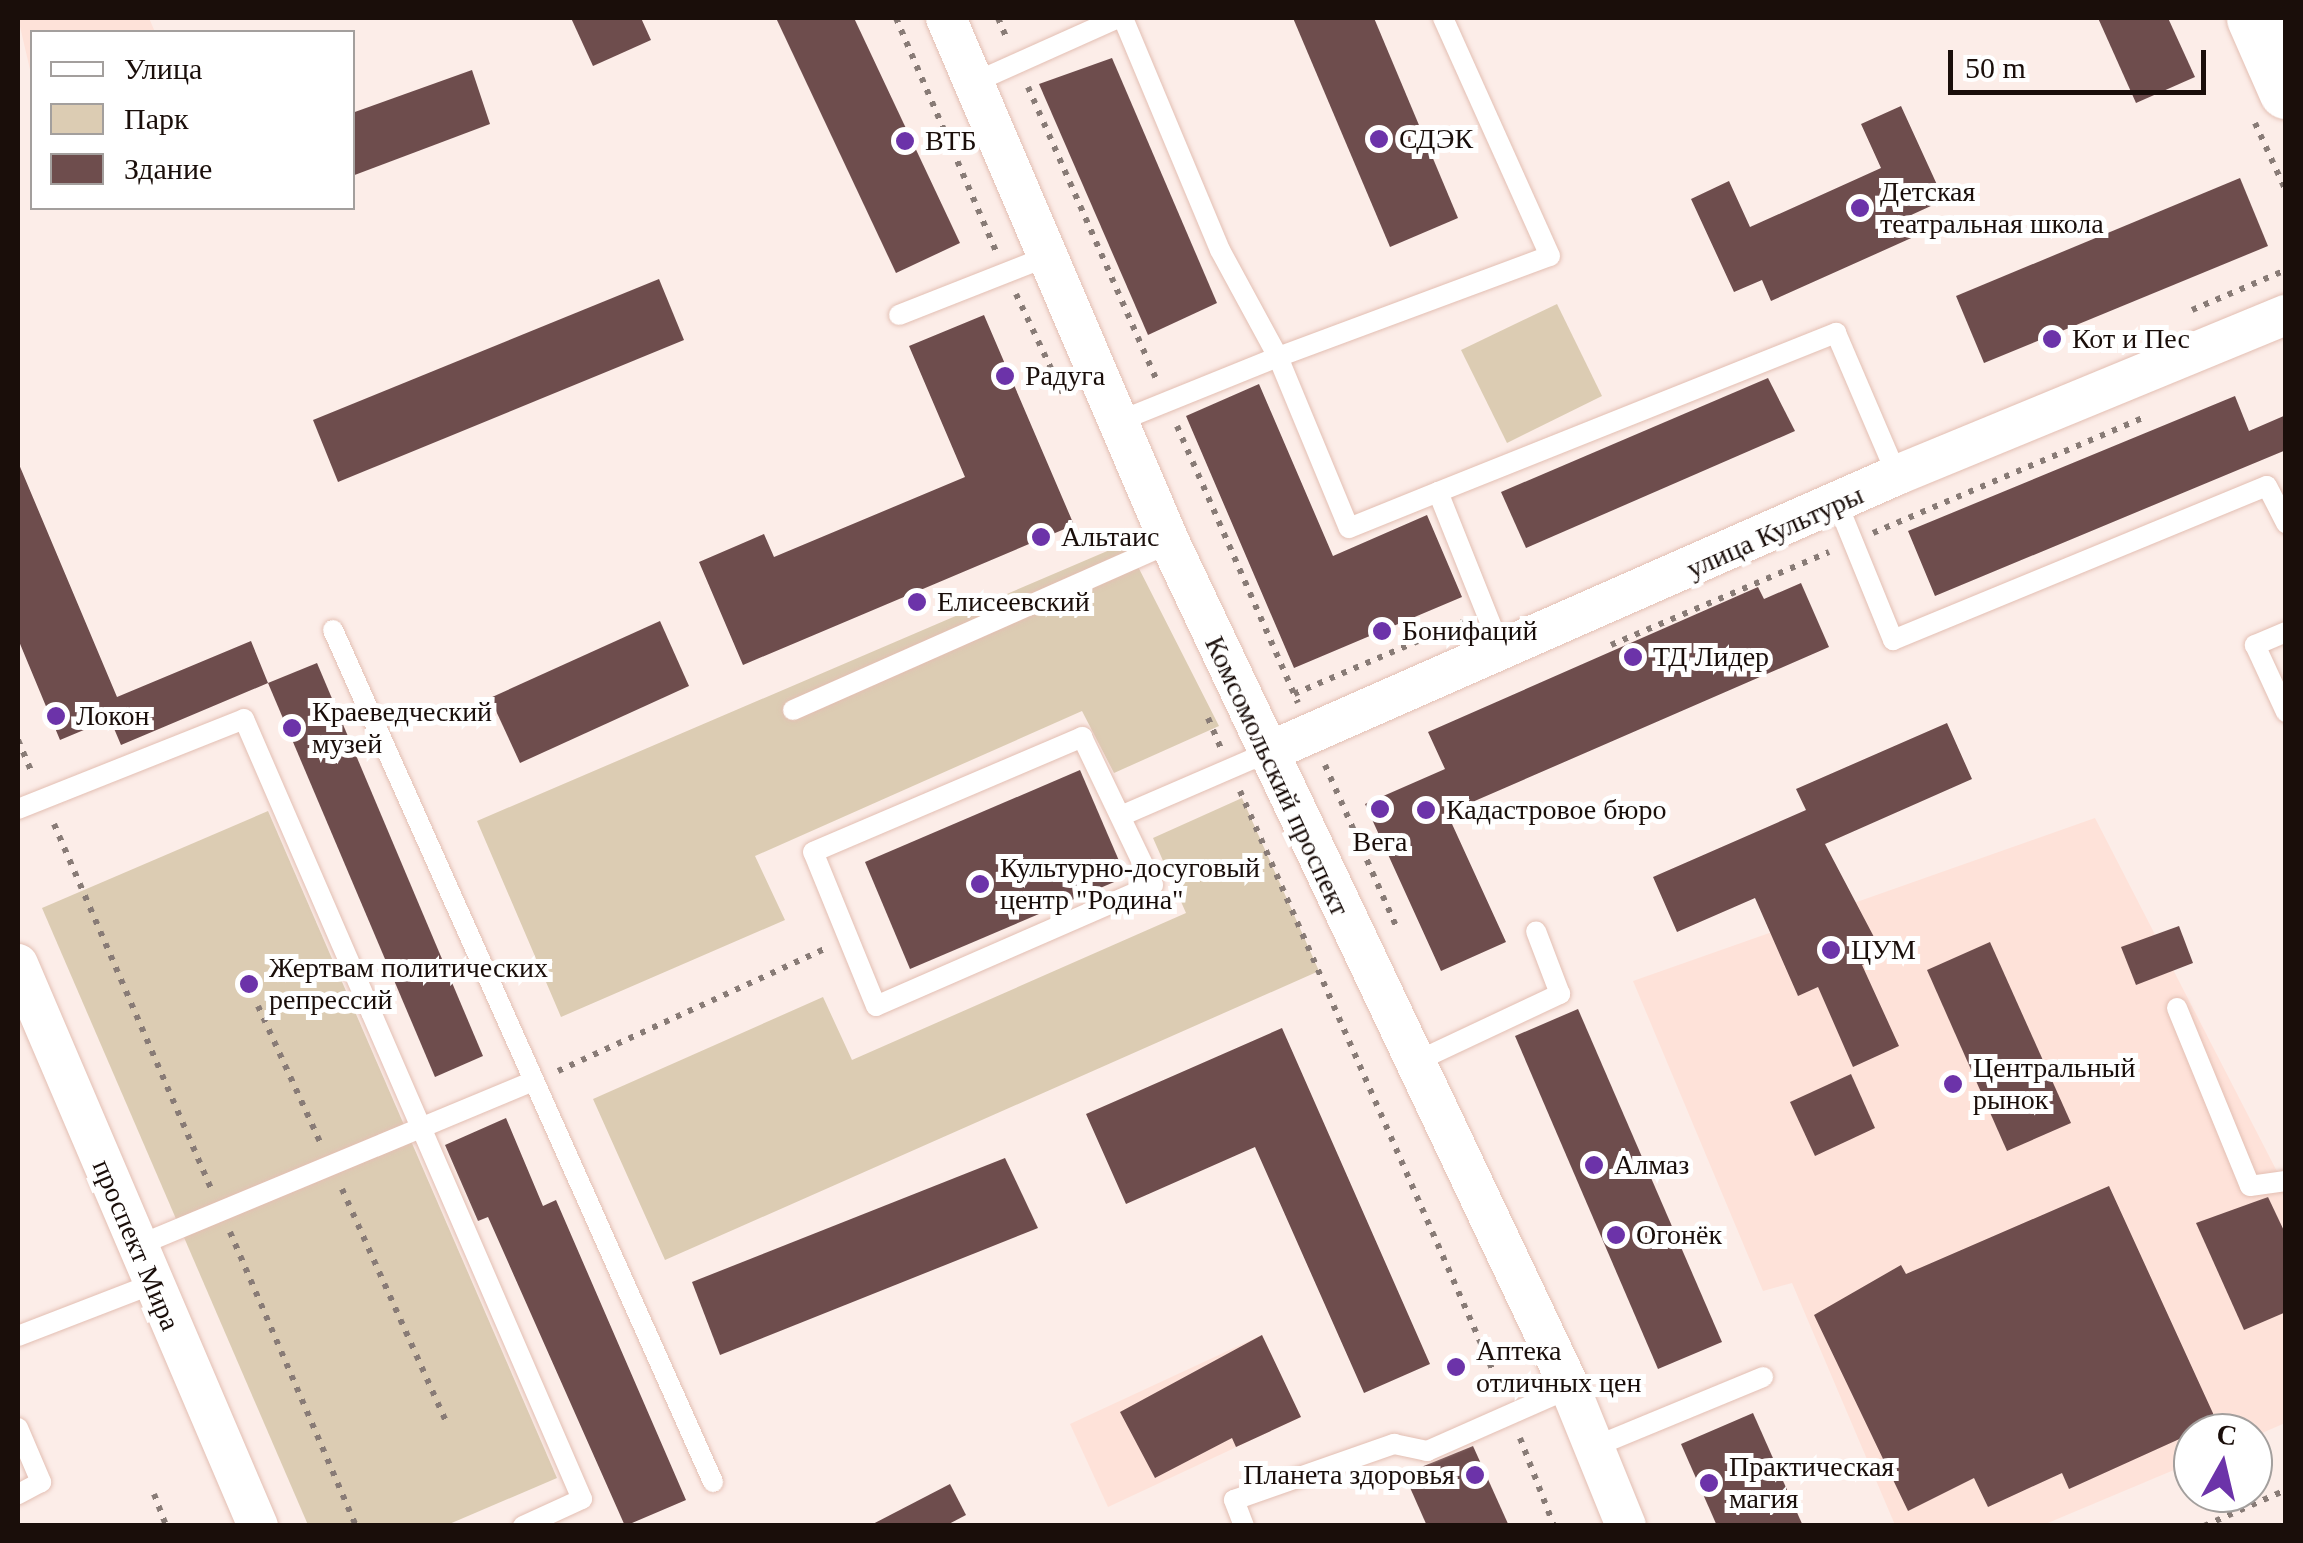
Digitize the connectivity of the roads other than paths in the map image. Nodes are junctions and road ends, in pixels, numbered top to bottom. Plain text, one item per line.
1 (946, 18) edge
2 (1121, 18) edge
3 (1443, 18) edge
4 (2254, 18) edge
5 (973, 83) junction
6 (2286, 91) edge
7 (1046, 258) junction
8 (899, 315) dead end
9 (2286, 315) edge
10 (1278, 358) junction
11 (1118, 422) junction
12 (1897, 475) junction
13 (1438, 492) junction
14 (2286, 523) edge
15 (1845, 524) junction
16 (1170, 543) junction
17 (333, 630) dead end
18 (2286, 632) edge
19 (1502, 652) junction
20 (793, 710) dead end
21 (2286, 712) edge
22 (1266, 753) junction
23 (18, 809) edge
24 (1123, 815) junction
25 (1536, 932) dead end
26 (18, 964) edge
27 (2177, 1008) dead end
28 (28, 1018) edge
29 (1411, 1064) junction
30 (532, 1080) junction
31 (424, 1124) junction
32 (2286, 1181) edge
33 (137, 1246) junction
34 (153, 1284) junction
35 (18, 1336) edge
36 (1763, 1377) dead end
37 (1570, 1388) junction
38 (18, 1428) edge
39 (1594, 1446) junction
40 (713, 1482) dead end
41 (18, 1494) edge
42 (258, 1526) edge
43 (524, 1526) edge
44 (1244, 1526) edge
45 (1626, 1526) edge

1 - 5 street, Комсомольский проспект
2 - 5 lane
2 - 10 lane
3 - 10 lane
4 - 6 street
5 - 7 street, Комсомольский проспект
7 - 8 lane
7 - 11 street, Комсомольский проспект
9 - 12 street, улица Культуры
10 - 11 lane
10 - 13 lane
11 - 16 street, Комсомольский проспект
12 - 13 lane
12 - 15 street, улица Культуры
13 - 19 lane
14 - 15 lane
15 - 19 street, улица Культуры
16 - 20 lane
16 - 22 street, Комсомольский проспект
17 - 30 lane
18 - 21 lane
19 - 22 street, улица Культуры
22 - 24 lane
22 - 29 street, Комсомольский проспект
23 - 31 lane
24 - 24 lane
25 - 29 lane
26 - 28 street, проспект Мира
27 - 32 lane
28 - 33 street, проспект Мира
29 - 37 street, Комсомольский проспект
30 - 31 lane
30 - 40 lane
31 - 33 lane
31 - 43 lane
33 - 34 street, проспект Мира
34 - 35 lane
34 - 42 street, проспект Мира
36 - 39 lane
37 - 39 street, Комсомольский проспект
37 - 44 lane
38 - 41 lane
39 - 45 street, Комсомольский проспект

